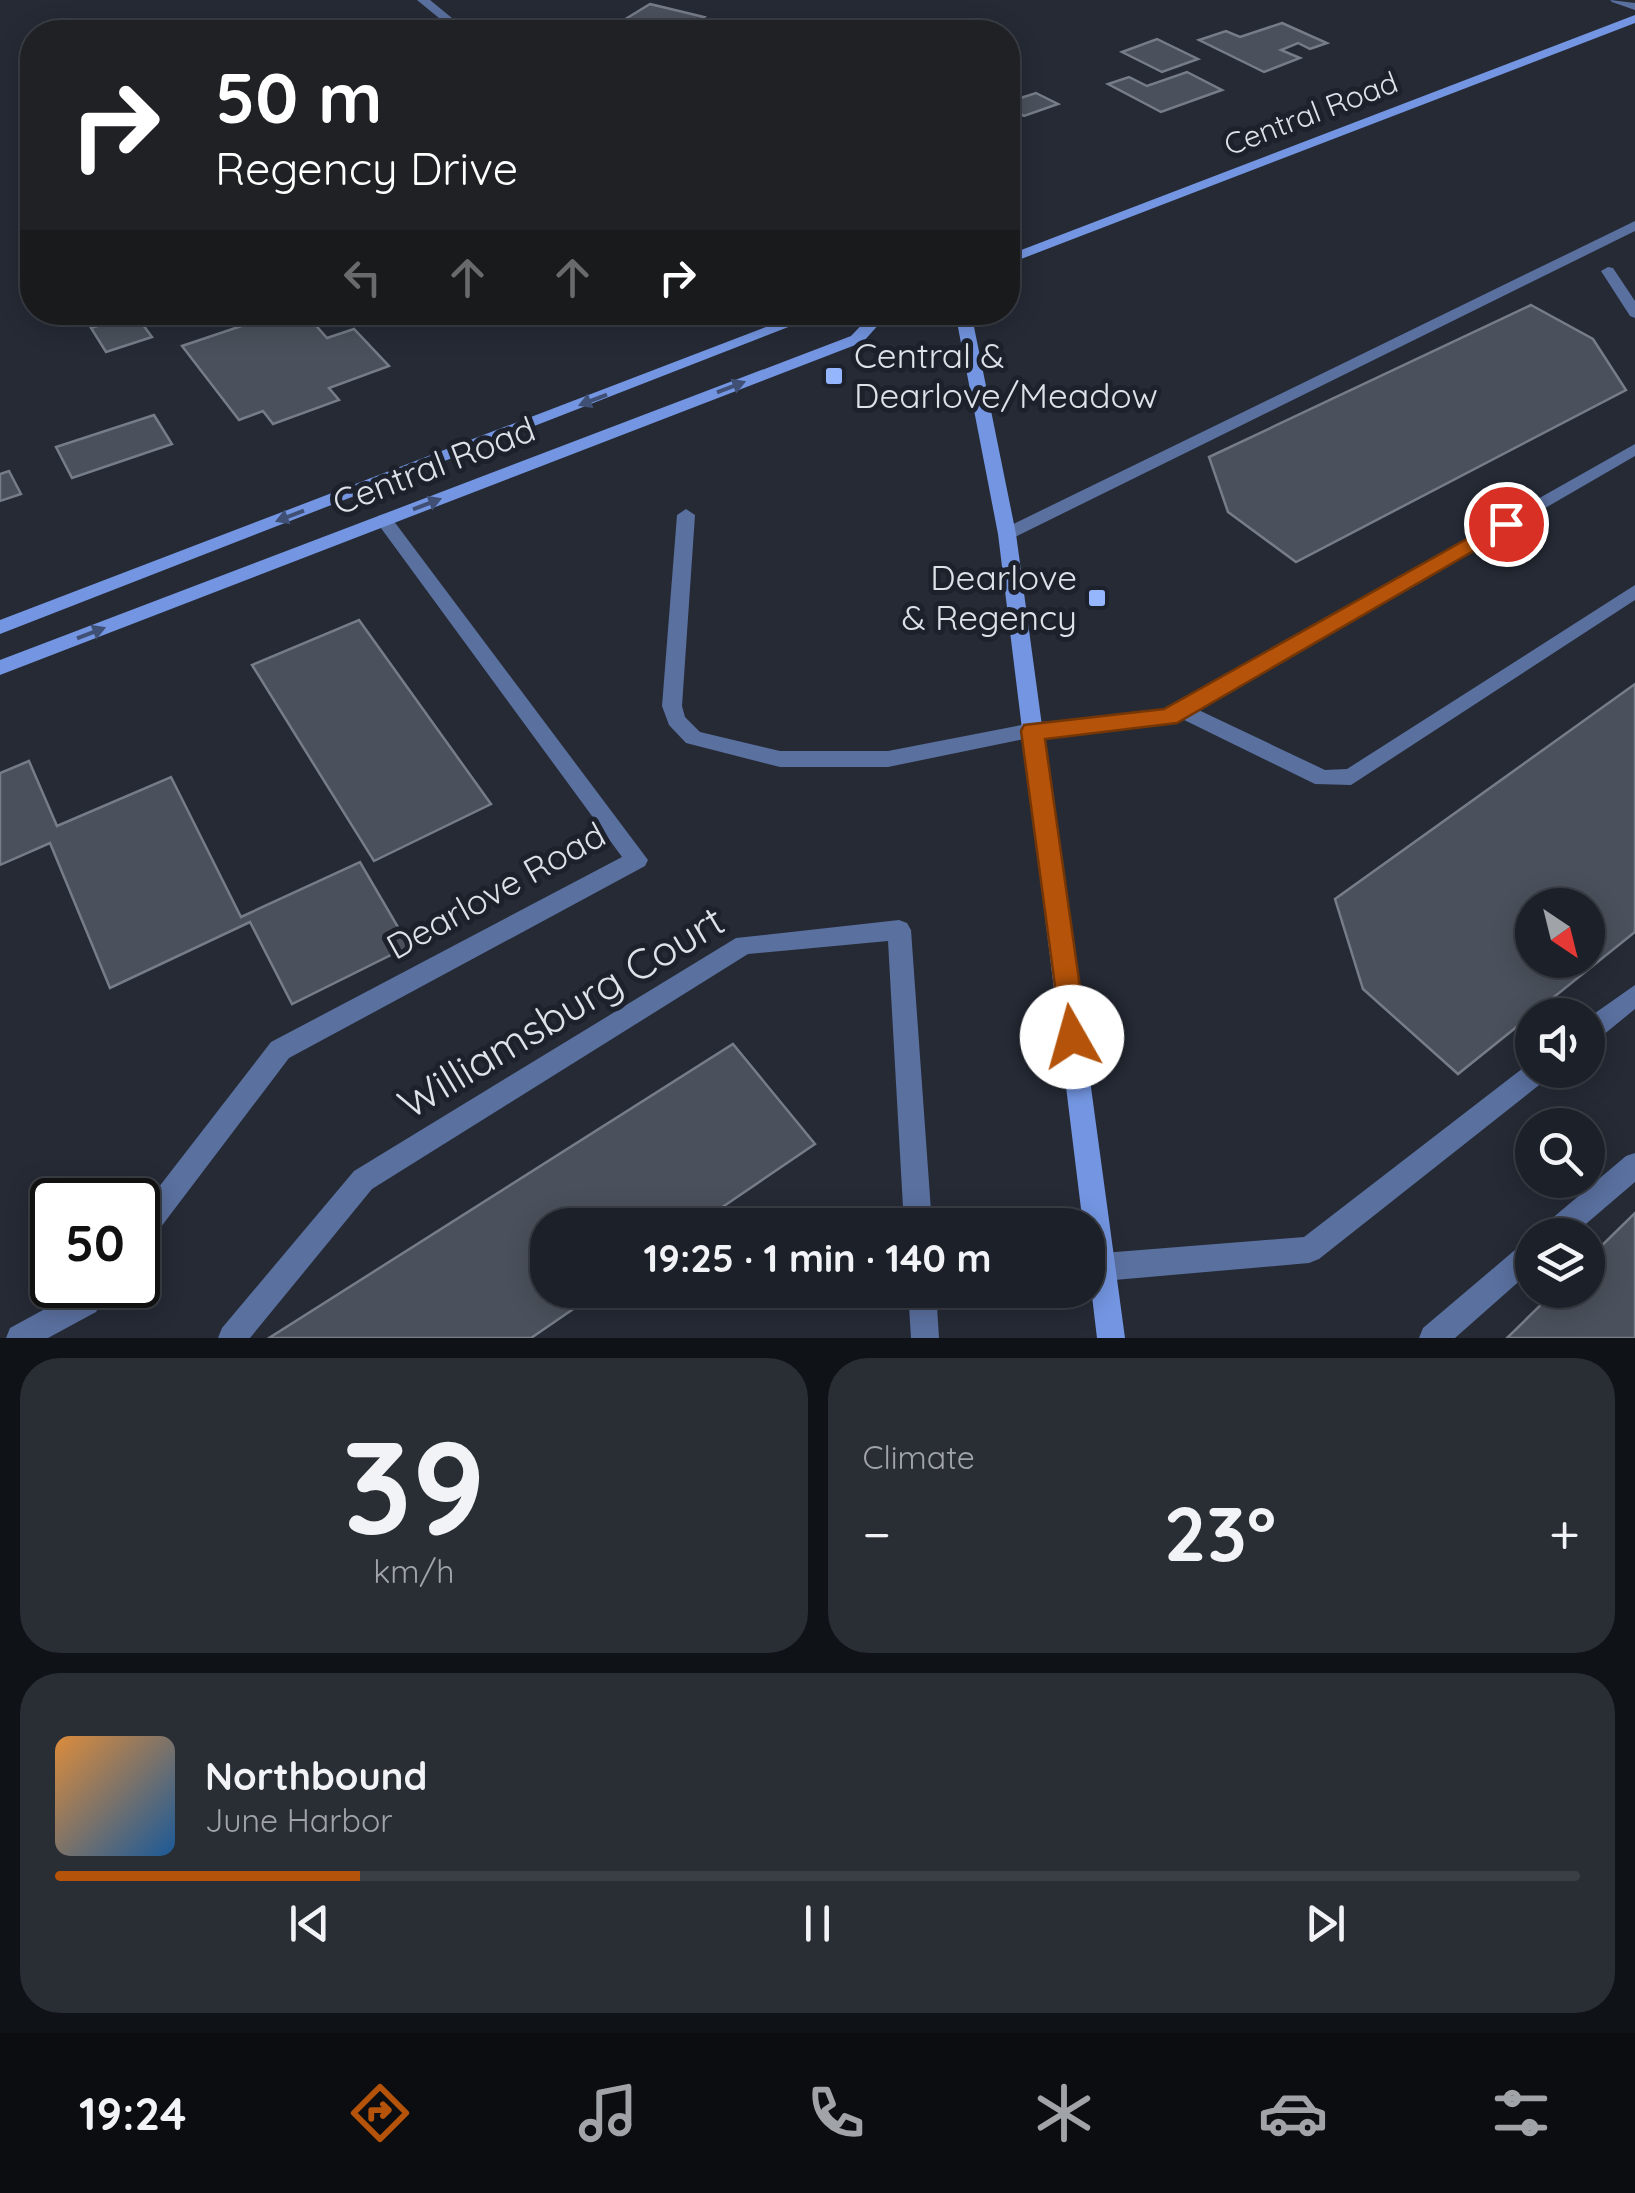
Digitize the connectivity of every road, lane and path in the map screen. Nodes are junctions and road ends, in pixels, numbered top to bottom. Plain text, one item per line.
1 (423, 0) edge
2 (1616, 0) edge
3 (1635, 7) edge
4 (1635, 19) edge
5 (449, 20) edge
6 (1635, 225) edge
7 (1020, 255) edge
8 (1608, 271) dead end
9 (1635, 313) edge
10 (785, 325) edge
11 (870, 325) edge
12 (966, 325) edge
13 (1635, 449) edge
14 (686, 515) dead end
15 (384, 520) junction
16 (1007, 534) junction
17 (1635, 591) edge
18 (0, 627) edge
19 (0, 668) edge
20 (1181, 710) junction
21 (1032, 731) junction
22 (1635, 995) edge
23 (1605, 1019) edge
24 (1516, 1088) edge
25 (1635, 1164) edge
26 (160, 1206) edge
27 (917, 1208) edge
28 (1094, 1208) edge
29 (1573, 1218) edge
30 (1105, 1267) edge
31 (1515, 1268) edge
32 (1105, 1291) edge
33 (75, 1308) edge
34 (924, 1308) edge
35 (20, 1338) edge
36 (232, 1338) edge
37 (926, 1338) edge
38 (1111, 1338) edge
39 (1433, 1338) edge

1 - 5 street
2 - 3 street
4 - 7 main road, Central Road
6 - 16 street
8 - 9 street
10 -> 18 main road, Central Road
15 -> 11 main road, Central Road
12 - 16 main road
13 - 20 street
14 - 21 street
19 -> 15 main road, Central Road
15 - 26 street, Dearlove Road
16 - 21 main road
17 - 20 street
20 - 21 street
21 - 28 main road
22 - 23 street
24 - 30 street
25 - 29 street
27 - 36 street, Williamsburg Court
31 - 39 street
32 - 38 main road
33 - 35 street
34 - 37 street

